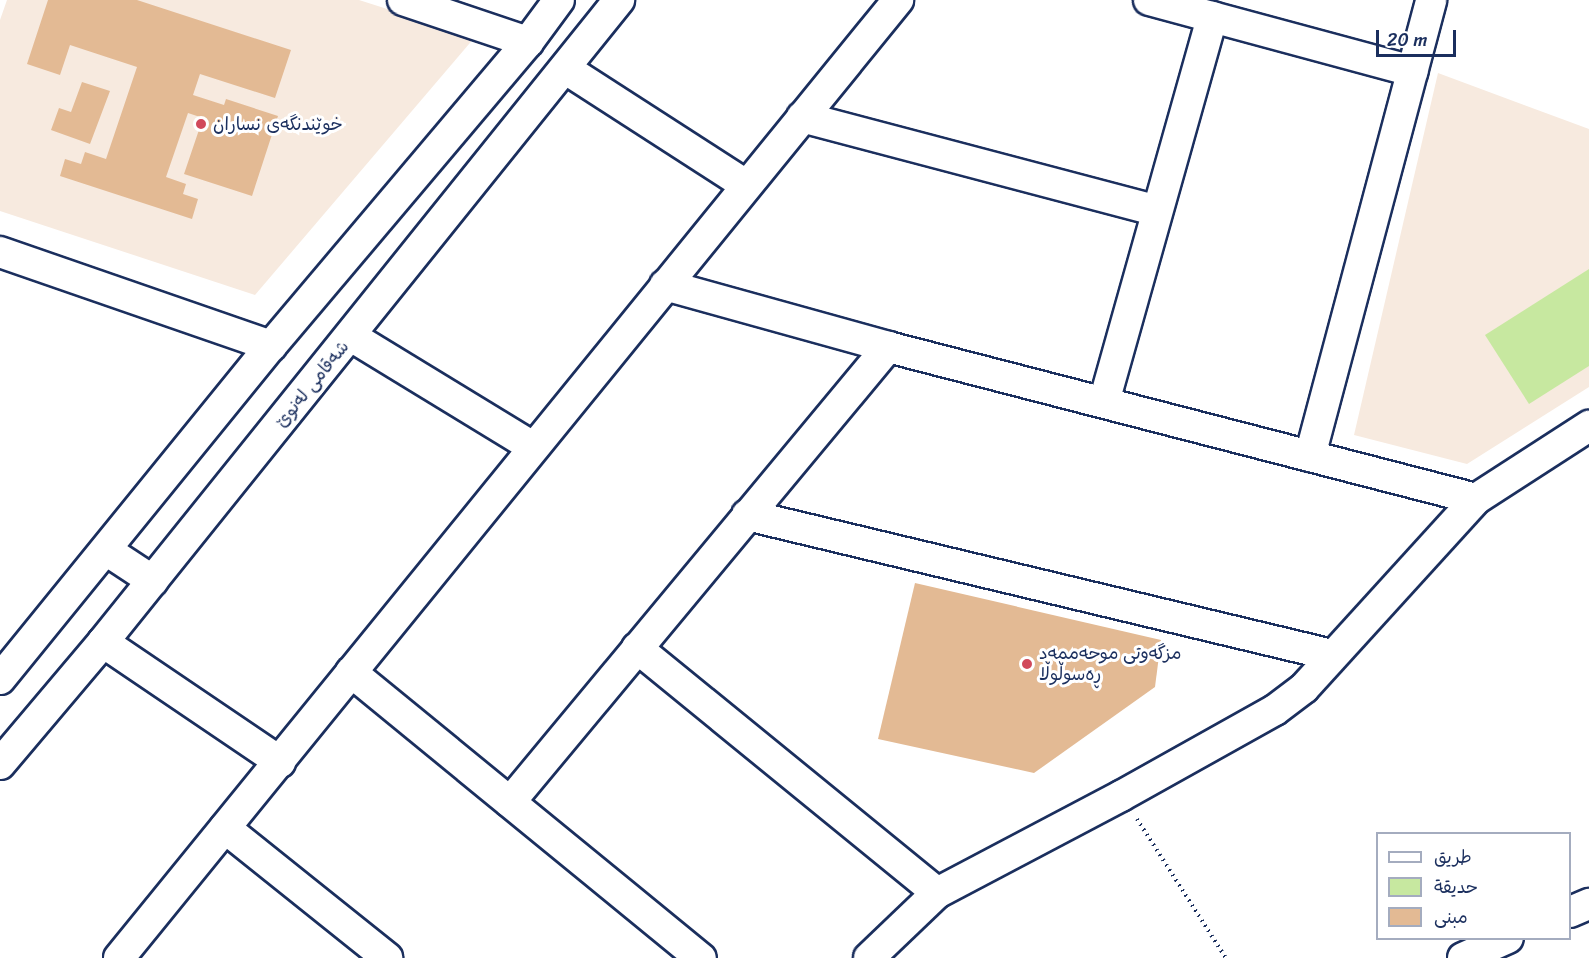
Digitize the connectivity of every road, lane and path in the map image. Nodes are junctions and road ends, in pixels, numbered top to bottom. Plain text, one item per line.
1 (403, 0) edge
2 (558, 0) edge
3 (619, 0) edge
4 (898, 0) edge
5 (1149, 0) edge
6 (1431, 0) edge
7 (1212, 17) junction
8 (528, 42) junction
9 (566, 69) junction
10 (1413, 70) junction
11 (802, 117) junction
12 (746, 185) junction
13 (1157, 211) junction
14 (0, 252) edge
15 (665, 285) junction
16 (351, 336) junction
17 (271, 346) junction
18 (888, 347) junction
19 (1104, 402) junction
20 (1589, 426) edge
21 (533, 447) junction
22 (1310, 456) junction
23 (1476, 499) junction
24 (747, 515) junction
25 (106, 550) junction
26 (153, 581) junction
27 (103, 642) junction
28 (638, 648) junction
29 (1332, 655) junction
30 (351, 672) junction
31 (0, 679) edge
32 (280, 762) junction
33 (0, 764) edge
34 (1121, 796) junction
35 (510, 802) junction
36 (225, 828) junction
37 (937, 893) junction
38 (1589, 904) edge
39 (1571, 911) edge
40 (1506, 940) edge
41 (119, 958) edge
42 (387, 958) edge
43 (701, 958) edge
44 (869, 958) edge
45 (1227, 958) edge
46 (1463, 958) edge

1 - 8 street
2 - 8 street
3 - 9 street, شەقامی لەنوێ
4 - 11 street
5 - 7 street
6 - 10 street
7 - 10 street
7 - 13 street
8 - 17 street
9 - 12 street
9 - 16 street, شەقامی لەنوێ
10 - 22 street
11 - 12 street
11 - 13 street
12 - 15 street
13 - 19 street
14 - 17 street
15 - 18 street
15 - 21 street
16 - 21 street
16 - 26 street, شەقامی لەنوێ
17 - 25 street
18 - 19 street
18 - 24 street
19 - 22 street
20 - 23 street
21 - 30 street
22 - 23 street
23 - 29 street
24 - 28 street
24 - 29 street
25 - 26 street
25 - 31 street
26 - 27 street, شەقامی لەنوێ
27 - 32 street
27 - 33 street, شەقامی لەنوێ
28 - 35 street
28 - 37 street
29 - 34 street
30 - 32 street
30 - 35 street
32 - 36 street
34 - 37 street
34 - 45 path
35 - 43 street
36 - 41 street
36 - 42 street
37 - 44 street
38 - 39 street
40 - 46 street

